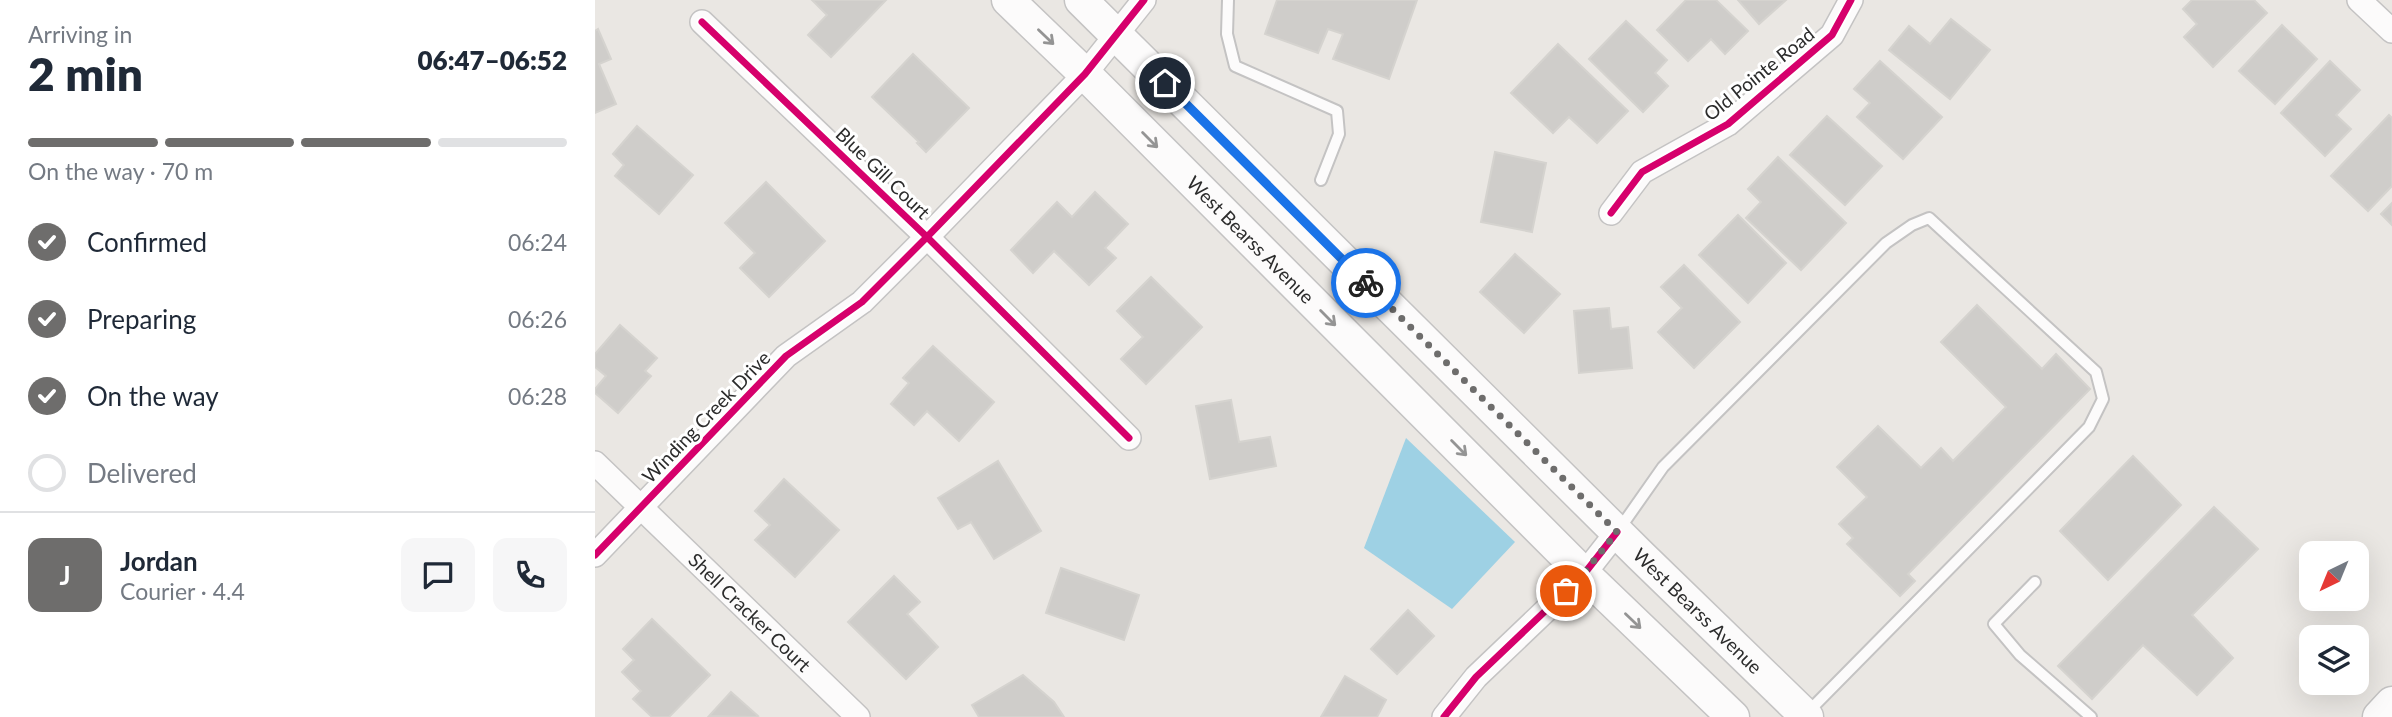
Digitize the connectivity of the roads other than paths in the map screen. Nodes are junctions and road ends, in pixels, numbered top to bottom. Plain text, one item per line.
1 (1008, 0) edge
2 (1081, 0) edge
3 (1143, 0) edge
4 (1227, 0) edge
5 (1851, 0) edge
6 (2359, 0) edge
7 (702, 22) dead end
8 (2392, 31) edge
9 (1116, 34) junction
10 (1085, 74) junction
11 (1321, 180) dead end
12 (1611, 213) dead end
13 (927, 237) junction
14 (1129, 438) dead end
15 (595, 463) edge
16 (641, 507) junction
17 (1617, 532) junction
18 (595, 555) edge
19 (1584, 573) junction
20 (2035, 582) dead end
21 (2392, 703) edge
22 (1806, 716) edge
23 (858, 717) edge
24 (1444, 717) edge
25 (1733, 717) edge
26 (2091, 717) edge
27 (2379, 717) edge

1 -> 10 main road, West Bearss Avenue
2 - 9 main road, West Bearss Avenue
3 - 9 street, Winding Creek Drive
4 - 11 lane
5 - 12 street, Old Pointe Road
6 - 8 street
7 - 13 street, Blue Gill Court
9 - 10 street, Winding Creek Drive
9 - 17 main road, West Bearss Avenue
10 - 13 street, Winding Creek Drive
10 -> 19 main road, West Bearss Avenue
13 - 14 street, Blue Gill Court
13 - 16 street, Winding Creek Drive
15 - 16 street, Shell Cracker Court
16 - 18 street, Winding Creek Drive
16 - 23 street, Shell Cracker Court
17 - 19 street
17 - 22 main road, West Bearss Avenue
17 - 22 lane
19 - 24 street
19 -> 25 main road, West Bearss Avenue
20 - 26 lane
21 - 27 main road

